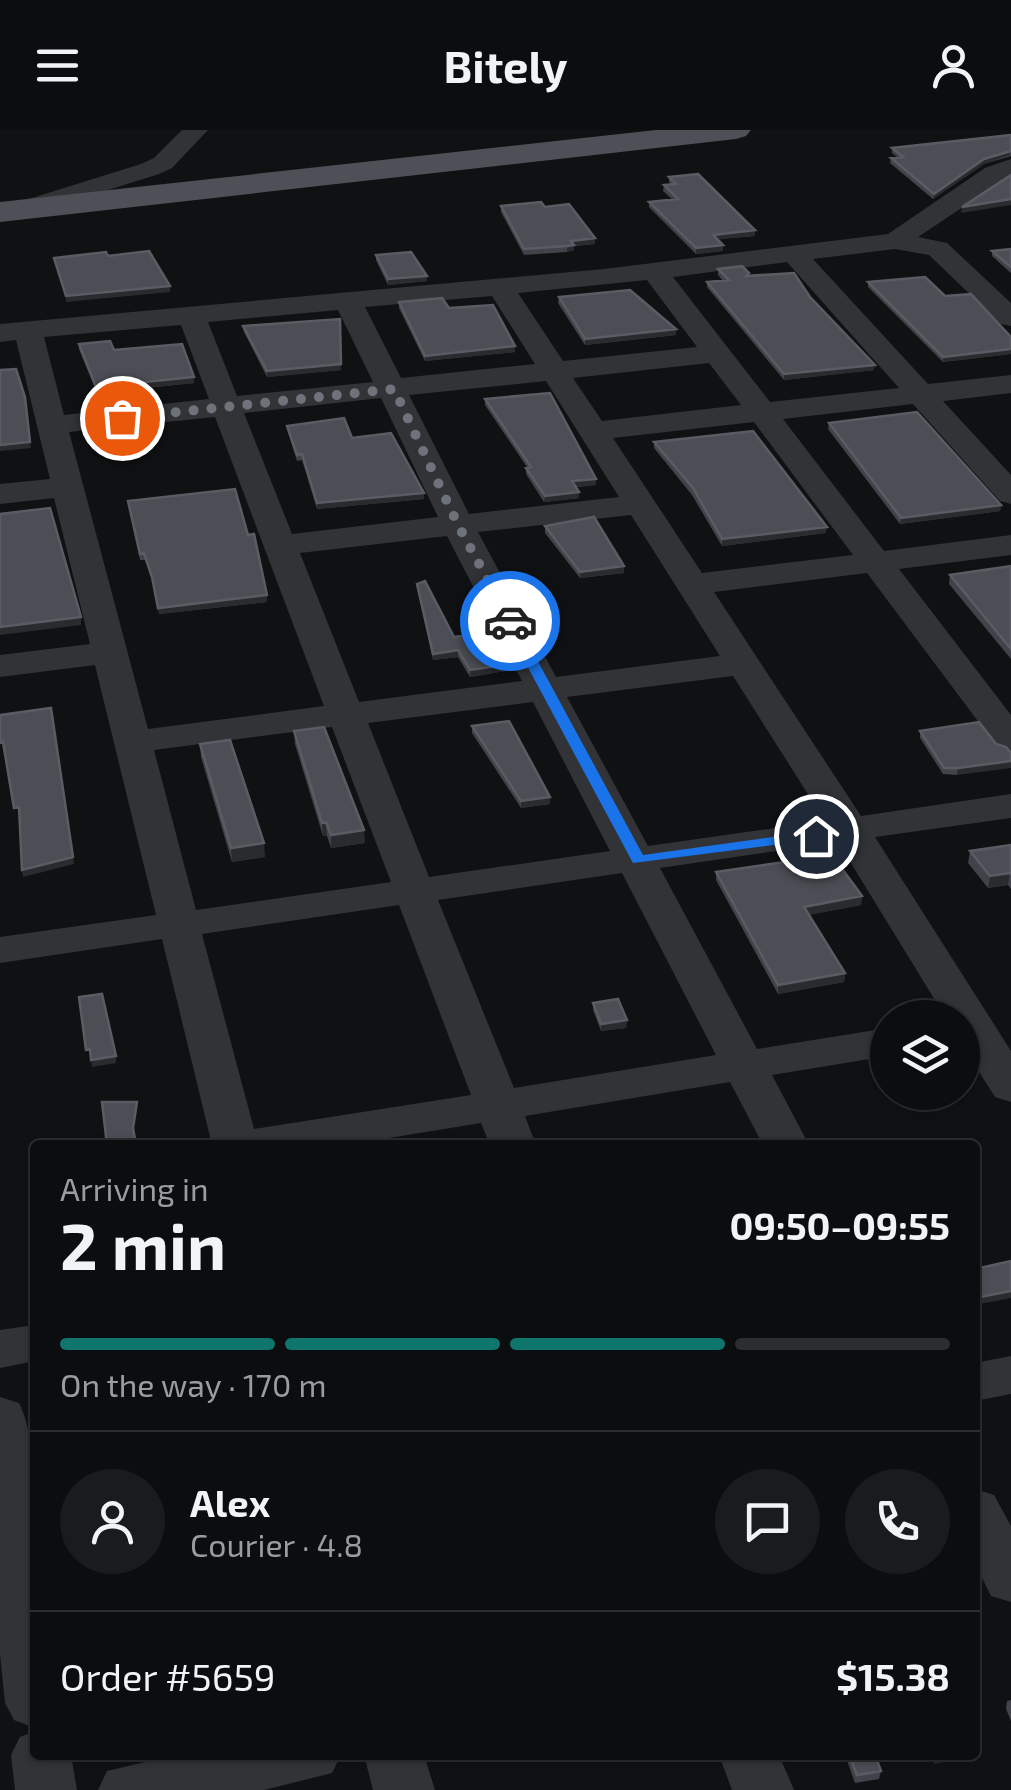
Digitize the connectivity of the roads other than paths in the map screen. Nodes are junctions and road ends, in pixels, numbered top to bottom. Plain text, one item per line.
1 (196, 130) edge
2 (736, 130) edge
3 (1011, 166) edge
4 (7, 211) edge
5 (895, 241) junction
6 (792, 251) junction
7 (654, 270) junction
8 (500, 286) junction
9 (347, 299) junction
10 (190, 314) junction
11 (1011, 318) edge
12 (14, 332) edge
13 (718, 353) junction
14 (552, 372) junction
15 (1011, 384) edge
16 (394, 389) junction
17 (920, 394) junction
18 (226, 406) junction
19 (762, 410) junction
20 (53, 425) junction
21 (592, 431) junction
22 (69, 487) junction
23 (0, 494) edge
24 (1011, 494) edge
25 (640, 504) junction
26 (458, 525) junction
27 (280, 544) junction
28 (1011, 544) edge
29 (876, 562) junction
30 (690, 585) junction
31 (106, 653) junction
32 (742, 664) junction
33 (0, 666) edge
34 (546, 688) junction
35 (345, 714) junction
36 (1011, 740) edge
37 (131, 742) junction
38 (1011, 806) edge
39 (852, 830) junction
40 (638, 860) junction
41 (414, 892) junction
42 (176, 926) junction
43 (0, 950) edge
44 (982, 1026) edge
45 (870, 1045) edge
46 (745, 1066) junction
47 (1011, 1087) edge
48 (505, 1124) edge
49 (233, 1140) edge
50 (312, 1140) edge
51 (783, 1140) edge
52 (30, 1345) edge
53 (0, 1349) edge
54 (1011, 1374) edge
55 (980, 1381) edge
56 (0, 1417) edge
57 (980, 1520) edge
58 (1011, 1580) edge
59 (30, 1662) edge
60 (43, 1760) edge
61 (285, 1760) edge
62 (395, 1760) edge
63 (752, 1760) edge
64 (46, 1790) edge
65 (129, 1790) edge
66 (404, 1790) edge
67 (763, 1790) edge

1 - 4 street
2 - 4 main road
3 - 5 street
5 - 6 street
5 - 11 street
6 - 7 street
6 - 17 street
7 - 8 street
7 - 13 street
8 - 9 street
8 - 14 street
9 - 10 street
9 - 16 street
10 - 12 street
10 - 18 street
12 - 20 street
13 - 14 street
13 - 19 street
14 - 16 street
14 - 21 street
15 - 17 street
16 - 18 street
16 - 26 street
17 - 19 street
17 - 24 street
18 - 20 street
18 - 27 street
19 - 21 street
19 - 29 street
20 - 22 street
21 - 25 street
22 - 23 street
22 - 31 street
25 - 26 street
25 - 30 street
26 - 27 street
26 - 34 street
27 - 35 street
28 - 29 street
29 - 30 street
29 - 36 street
30 - 32 street
31 - 33 street
31 - 37 street
32 - 34 street
32 - 39 street
34 - 35 street
34 - 40 street
35 - 37 street
35 - 41 street
37 - 42 street
38 - 39 street
39 - 40 street
39 - 44 street
40 - 41 street
40 - 46 street
41 - 42 street
41 - 48 street
42 - 43 street
42 - 49 street
44 - 47 street
45 - 46 street
46 - 48 street
46 - 51 street
48 - 50 street
52 - 53 street
54 - 55 street
56 - 59 street
57 - 58 street
60 - 64 street
61 - 65 street
62 - 66 street
63 - 67 street

